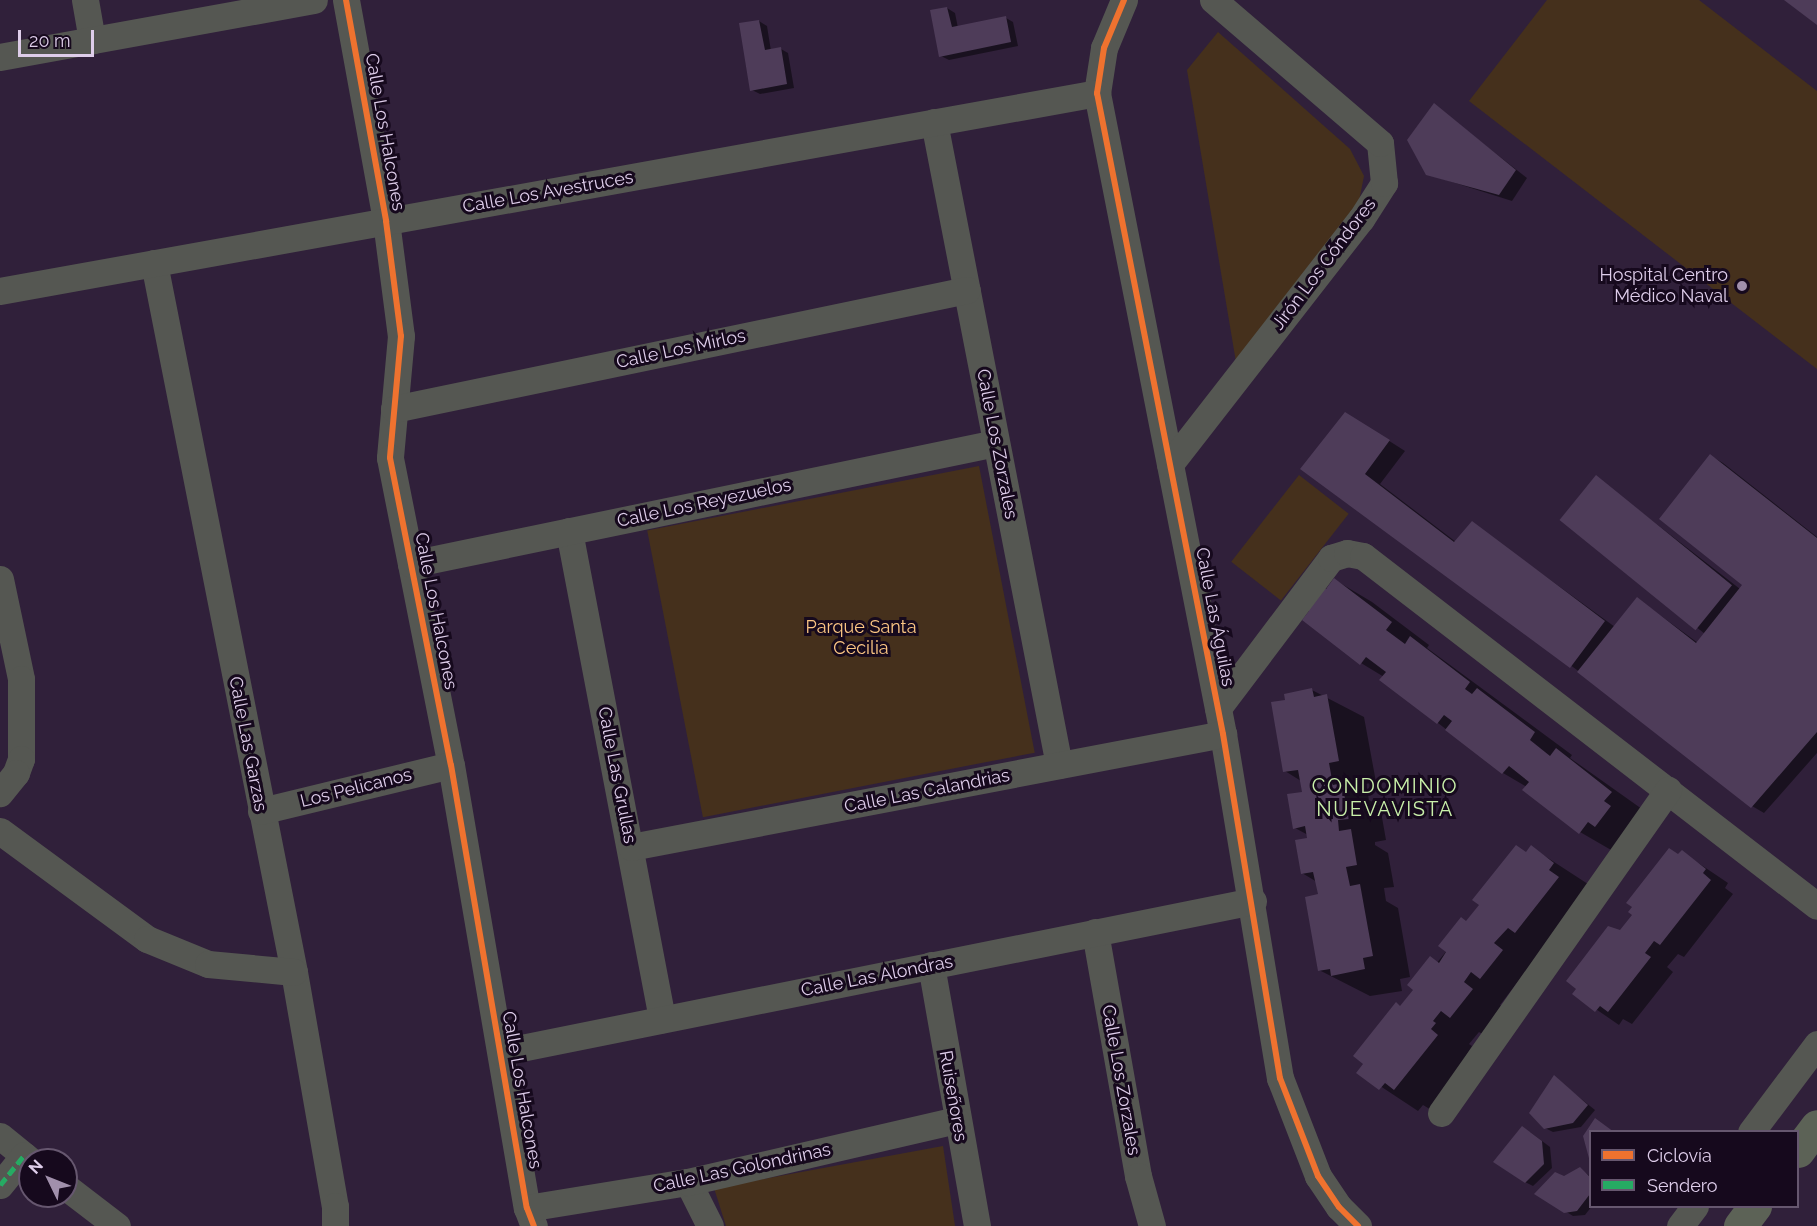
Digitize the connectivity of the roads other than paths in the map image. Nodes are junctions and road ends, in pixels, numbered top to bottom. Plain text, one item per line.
1 (85, 0) edge
2 (314, 0) edge
3 (346, 0) edge
4 (1124, 0) edge
5 (1213, 0) edge
6 (92, 39) junction
7 (0, 57) edge
8 (1096, 93) junction
9 (934, 122) junction
10 (386, 221) junction
11 (154, 263) junction
12 (967, 290) junction
13 (0, 291) edge
14 (394, 409) junction
15 (996, 443) junction
16 (1170, 464) junction
17 (569, 531) junction
18 (411, 564) junction
19 (0, 579) edge
20 (1218, 708) junction
21 (1223, 734) junction
22 (451, 765) junction
23 (1059, 765) junction
24 (1668, 790) junction
25 (0, 793) edge
26 (261, 811) junction
27 (0, 831) edge
28 (631, 847) junction
29 (1253, 901) junction
30 (1817, 906) edge
31 (1095, 932) junction
32 (931, 965) junction
33 (294, 972) junction
34 (663, 1019) junction
35 (1817, 1044) edge
36 (501, 1052) junction
37 (1441, 1113) dead end
38 (956, 1120) junction
39 (1817, 1126) edge
40 (1752, 1130) edge
41 (0, 1136) edge
42 (1799, 1148) edge
43 (18, 1151) edge
44 (18, 1167) edge
45 (688, 1182) junction
46 (0, 1185) edge
47 (78, 1196) edge
48 (1694, 1208) edge
49 (1754, 1208) edge
50 (530, 1217) edge
51 (117, 1226) edge
52 (335, 1226) edge
53 (710, 1226) edge
54 (976, 1226) edge
55 (1152, 1226) edge
56 (1358, 1226) edge
57 (1680, 1226) edge
58 (1740, 1226) edge

1 - 6 street
2 - 6 street
3 - 10 street, Calle Los Halcones
4 - 8 street, Calle Las Águilas
5 - 16 street, Jirón Los Cóndores
6 - 7 street
8 - 9 street, Calle Los Avestruces
8 - 16 street, Calle Las Águilas
9 - 10 street, Calle Los Avestruces
9 - 12 street, Calle Los Zorzales
10 - 11 street, Calle Los Avestruces
10 - 14 street, Calle Los Halcones
11 - 13 street, Calle Los Avestruces
11 - 26 street, Calle Las Garzas
12 - 14 street, Calle Los Mirlos
12 - 15 street, Calle Los Zorzales
14 - 18 street, Calle Los Halcones
15 - 17 street, Calle Los Reyezuelos
15 - 23 street, Calle Los Zorzales
16 - 20 street, Calle Las Águilas
17 - 18 street, Calle Los Reyezuelos
17 - 28 street, Calle Las Grullas
18 - 22 street, Calle Los Halcones
19 - 25 street
20 - 21 street, Calle Las Águilas
20 - 24 street
21 - 23 street, Calle Las Calandrias
21 - 29 street, Calle Las Águilas
22 - 26 street, Los Pelicanos
22 - 36 street, Calle Los Halcones
23 - 28 street, Calle Las Calandrias
24 - 30 street
24 - 37 street
26 - 33 street, Calle Las Garzas
27 - 33 street
28 - 34 street, Calle Las Grullas
29 - 31 street, Calle Las Alondras
29 - 56 street, Calle Las Águilas
31 - 32 street, Calle Las Alondras
31 - 55 street, Calle Los Zorzales
32 - 34 street, Calle Las Alondras
32 - 38 street, Ruiseñores
33 - 52 street, Calle Las Garzas
34 - 36 street, Calle Las Alondras
35 - 40 street
36 - 50 street, Calle Los Halcones
38 - 45 street, Calle Las Golondrinas
38 - 54 street, Ruiseñores
39 - 42 main road
41 - 43 street
44 - 46 street
45 - 50 street, Calle Las Golondrinas
45 - 53 street
47 - 51 street
48 - 57 street
49 - 58 main road

